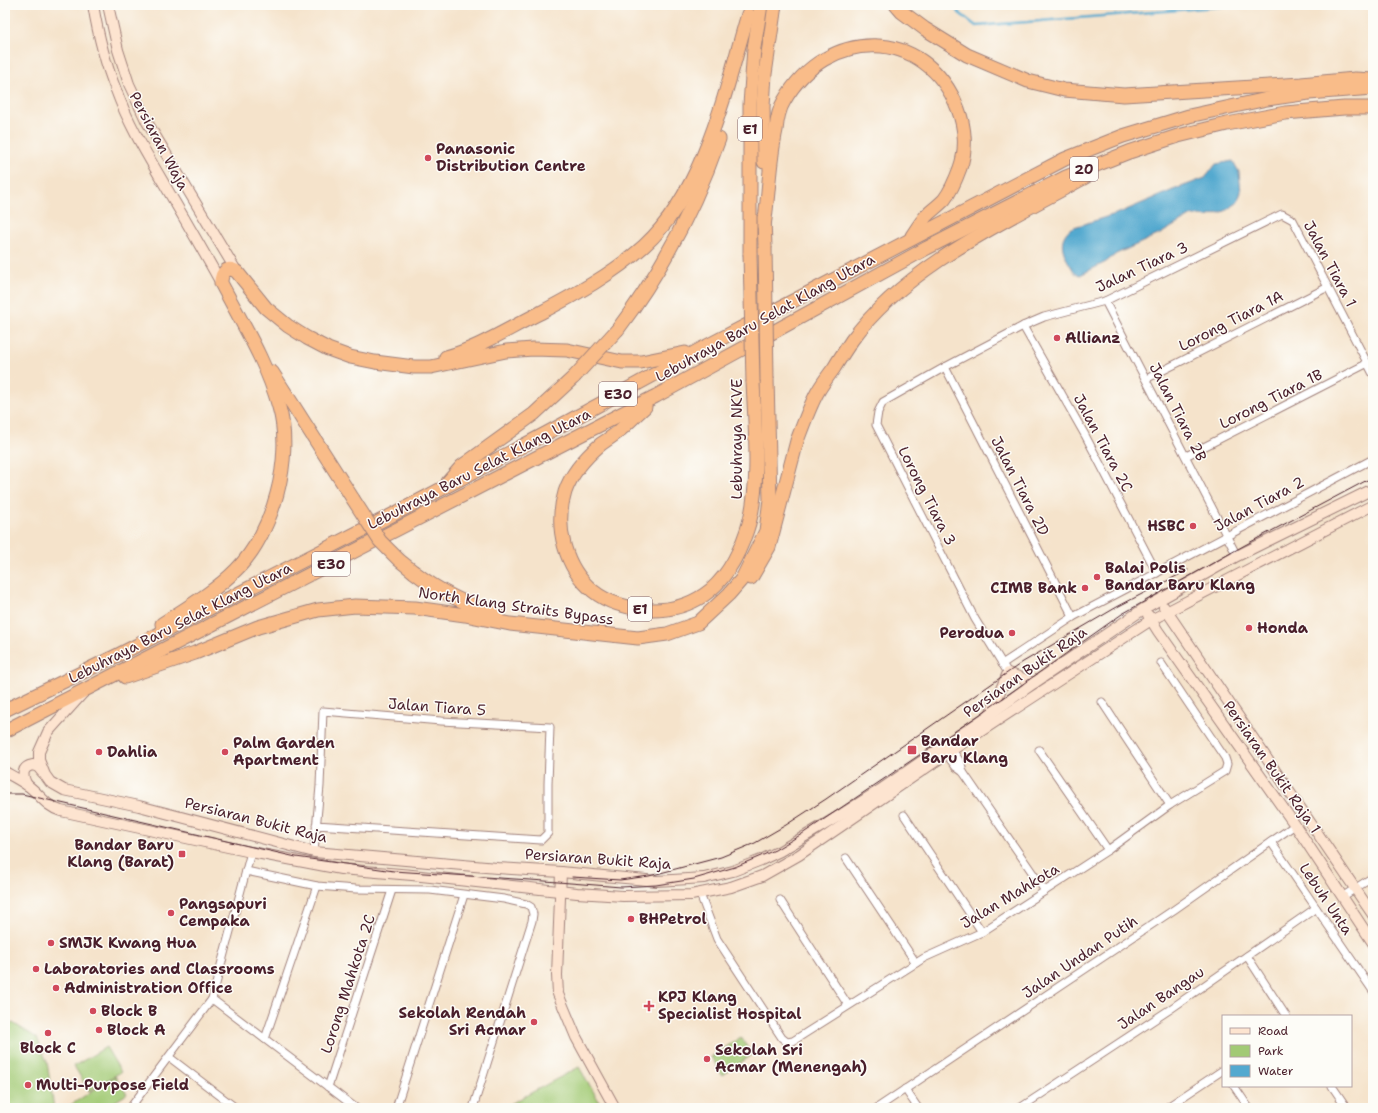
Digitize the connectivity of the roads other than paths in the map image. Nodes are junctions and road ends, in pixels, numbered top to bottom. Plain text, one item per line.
1 (93, 5) edge
2 (108, 5) edge
3 (761, 5) edge
4 (775, 5) edge
5 (896, 5) edge
6 (749, 10) edge
7 (1373, 80) edge
8 (1373, 88) edge
9 (1373, 108) edge
10 (1129, 152) junction
11 (1282, 214) joint
12 (764, 226) junction
13 (909, 239) junction
14 (236, 272) junction
15 (221, 283) junction
16 (1328, 287) junction
17 (1106, 301) junction
18 (821, 306) joint
19 (1023, 326) junction
20 (255, 348) junction
21 (703, 348) junction
22 (1368, 363) junction
23 (414, 367) junction
24 (945, 367) junction
25 (1373, 374) edge
26 (1146, 379) junction
27 (656, 396) junction
28 (1186, 456) junction
29 (1373, 459) edge
30 (445, 486) junction
31 (1373, 489) edge
32 (1373, 505) edge
33 (1227, 536) junction
34 (1238, 556) junction
35 (1157, 572) junction
36 (1160, 600) junction
37 (1145, 608) junction
38 (1166, 612) junction
39 (1073, 617) junction
40 (1151, 620) junction
41 (698, 623) junction
42 (539, 628) junction
43 (118, 655) junction
44 (1161, 663) dead end
45 (1002, 664) junction
46 (1008, 673) junction
47 (1034, 683) junction
48 (86, 690) junction
49 (1102, 702) dead end
50 (5, 710) edge
51 (989, 715) junction
52 (5, 731) edge
53 (1039, 750) dead end
54 (949, 752) junction
55 (5, 772) edge
56 (45, 775) junction
57 (27, 785) junction
58 (1170, 805) junction
59 (904, 815) dead end
60 (316, 825) junction
61 (1295, 825) junction
62 (1271, 842) junction
63 (1108, 850) junction
64 (251, 852) junction
65 (314, 852) junction
66 (846, 858) dead end
67 (246, 871) junction
68 (561, 872) junction
69 (1373, 877) edge
70 (317, 886) junction
71 (1355, 888) junction
72 (392, 890) junction
73 (1045, 891) junction
74 (560, 892) junction
75 (700, 894) junction
76 (464, 895) junction
77 (1342, 897) junction
78 (780, 900) dead end
79 (1316, 908) junction
80 (1373, 915) edge
81 (982, 932) junction
82 (1373, 943) edge
83 (1246, 956) junction
84 (916, 963) junction
85 (1373, 991) edge
86 (212, 999) junction
87 (848, 1005) junction
88 (1285, 1015) edge
89 (265, 1039) junction
90 (169, 1057) junction
91 (1222, 1071) edge
92 (328, 1087) junction
93 (1235, 1087) edge
94 (1333, 1087) edge
95 (905, 1089) junction
96 (130, 1108) edge
97 (236, 1108) edge
98 (356, 1108) edge
99 (396, 1108) edge
100 (473, 1108) edge
101 (615, 1108) edge
102 (877, 1108) edge
103 (918, 1108) edge
104 (1020, 1108) edge
105 (1166, 1108) edge
106 (1249, 1108) edge
107 (1347, 1108) edge

1 - 15 main road, Persiaran Waja
2 - 14 main road, Persiaran Waja
3 - 27 highway, Lebuhraya NKVE / E1, bridge
4 - 12 highway, E30
5 - 7 highway
6 - 23 highway
6 - 30 highway, bridge
8 - 13 highway, Lebuhraya Baru Selat Klang Utara / 20
9 - 10 highway, Lebuhraya Baru Selat Klang Utara / 20
10 - 18 highway, Lebuhraya Baru Selat Klang Utara / 20
10 - 41 highway
11 - 16 street, Jalan Tiara 1
11 - 17 street, Jalan Tiara 3
12 - 13 highway
12 - 41 highway, North Klang Straits Bypass / E30, bridge
13 - 21 highway, Lebuhraya Baru Selat Klang Utara / E30
14 - 15 highway
14 - 23 highway
15 - 20 highway
16 - 22 street, Jalan Tiara 1
16 - 26 street, Lorong Tiara 1A
17 - 19 street, Jalan Tiara 3
17 - 26 street, Jalan Tiara 2B
18 - 27 highway, Lebuhraya Baru Selat Klang Utara / E30
19 - 24 street, Jalan Tiara 3
19 - 35 street, Jalan Tiara 2C
20 - 42 highway, bridge
20 - 43 highway
21 - 23 highway
21 - 30 highway, Lebuhraya Baru Selat Klang Utara / E30
22 - 25 street, Jalan Tiara 1
22 - 28 street, Lorong Tiara 1B
24 - 39 street, Jalan Tiara 2D
24 - 45 street, Lorong Tiara 3
26 - 28 street, Jalan Tiara 2B
27 - 48 highway, Lebuhraya Baru Selat Klang Utara / E30
28 - 33 street, Jalan Tiara 2B
29 - 33 street, Jalan Tiara 2
30 - 43 highway, Lebuhraya Baru Selat Klang Utara / E30
31 - 34 main road, Persiaran Bukit Raja
32 - 38 main road, Persiaran Bukit Raja
33 - 34 street, Jalan Tiara 2B
33 - 35 street, Jalan Tiara 2
34 - 36 main road, Persiaran Bukit Raja
35 - 39 street, Jalan Tiara 2
36 - 37 main road, Persiaran Bukit Raja
36 - 38 main road, Persiaran Bukit Raja 1
37 - 40 main road, Persiaran Bukit Raja 1
37 - 47 main road, Persiaran Bukit Raja
38 - 40 main road, Persiaran Bukit Raja
38 - 71 main road, Persiaran Bukit Raja 1
39 - 45 street, Jalan Tiara 2
40 - 54 main road, Persiaran Bukit Raja
40 - 61 main road, Persiaran Bukit Raja 1
41 - 42 highway, North Klang Straits Bypass / E30
42 - 48 highway, North Klang Straits Bypass / E30
43 - 50 highway, Lebuhraya Baru Selat Klang Utara / E30
44 - 58 street, Jalan Mahkota
45 - 46 street, Lorong Tiara 3
46 - 47 main road
46 - 51 main road
47 - 51 main road, Persiaran Bukit Raja
48 - 52 highway, Lebuhraya Baru Selat Klang Utara / E30
48 - 56 main road
49 - 58 street
51 - 68 main road, Persiaran Bukit Raja
53 - 63 street
54 - 73 street
54 - 75 main road, Persiaran Bukit Raja
55 - 57 main road, Persiaran Bukit Raja
56 - 57 main road, Persiaran Bukit Raja
56 - 65 main road, Persiaran Bukit Raja
57 - 64 main road, Persiaran Bukit Raja
58 - 63 street, Jalan Mahkota
59 - 81 street
60 - 60 street, Jalan Tiara 5
60 - 65 street
61 - 62 street, Jalan Undan Putih
61 - 77 main road, Persiaran Bukit Raja 1
62 - 79 street, Lebuh Unta
62 - 95 street, Jalan Undan Putih
63 - 73 street, Jalan Mahkota
64 - 67 street
64 - 74 main road, Persiaran Bukit Raja
65 - 68 main road, Persiaran Bukit Raja
66 - 84 street
67 - 70 street
67 - 86 street
68 - 74 main road
69 - 71 street
70 - 72 street
70 - 89 street
71 - 77 street
71 - 80 main road, Persiaran Bukit Raja 1
72 - 76 street
72 - 92 street, Lorong Mahkota 2C
73 - 81 street, Jalan Mahkota
74 - 75 main road, Persiaran Bukit Raja
74 - 101 main road
75 - 87 street, Jalan Mahkota
76 - 99 street
76 - 100 street
77 - 82 main road, Persiaran Bukit Raja 1
78 - 87 street
79 - 83 street, Jalan Bangau
79 - 85 street, Lebuh Unta
81 - 84 street, Jalan Mahkota
83 - 88 street
83 - 104 street, Jalan Bangau
84 - 87 street, Jalan Mahkota
86 - 89 street
86 - 90 street
89 - 92 street
90 - 96 street
90 - 97 street
91 - 105 street
92 - 98 street
93 - 106 street
94 - 107 street
95 - 102 street, Jalan Undan Putih
95 - 103 street

